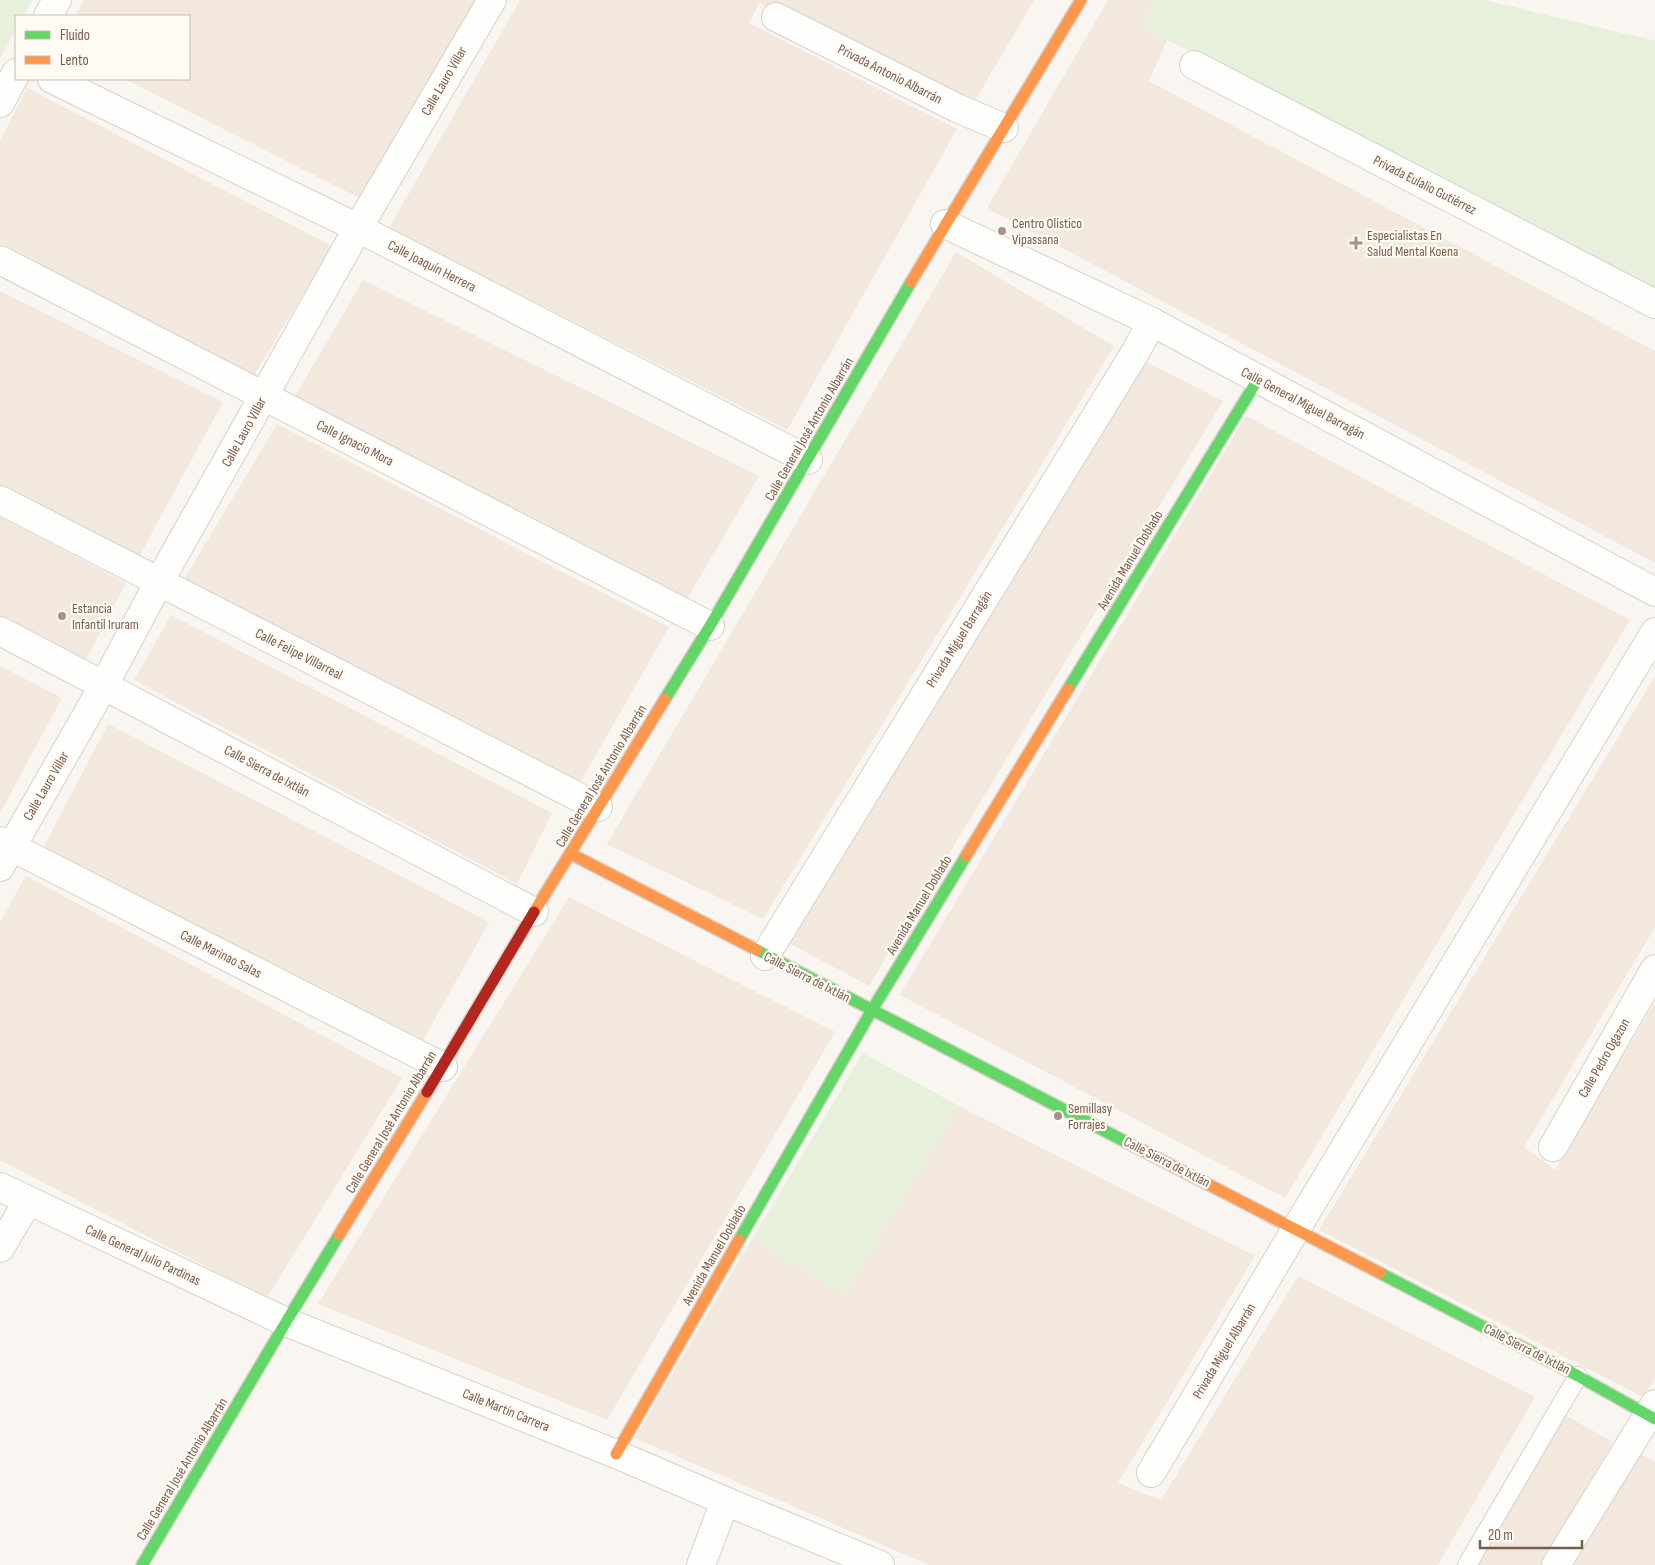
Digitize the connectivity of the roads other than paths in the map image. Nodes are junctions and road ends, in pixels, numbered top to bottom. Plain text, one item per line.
1 (57, 0) edge
2 (492, 0) edge
3 (1081, 0) edge
4 (49, 15) edge
5 (776, 17) dead end
6 (1194, 65) dead end
7 (15, 75) edge
8 (54, 80) edge
9 (0, 103) edge
10 (1004, 128) junction
11 (946, 224) junction
12 (358, 228) junction
13 (0, 260) edge
14 (1655, 304) edge
15 (1152, 322) junction
16 (1258, 379) junction
17 (264, 396) junction
18 (808, 460) junction
19 (0, 500) edge
20 (160, 582) junction
21 (1655, 592) edge
22 (710, 626) junction
23 (0, 630) edge
24 (1655, 632) edge
25 (104, 686) junction
26 (598, 808) junction
27 (4, 852) edge
28 (571, 854) junction
29 (534, 912) junction
30 (765, 956) junction
31 (1655, 969) edge
32 (872, 1010) junction
33 (443, 1067) junction
34 (1553, 1147) dead end
35 (0, 1187) edge
36 (28, 1201) junction
37 (1296, 1229) junction
38 (0, 1248) edge
39 (286, 1322) junction
40 (1578, 1376) junction
41 (1653, 1413) edge
42 (616, 1454) junction
43 (1152, 1473) dead end
44 (725, 1501) junction
45 (142, 1565) edge
46 (701, 1565) edge
47 (880, 1565) edge
48 (1467, 1565) edge
49 (1556, 1565) edge

1 - 4 street
2 - 12 street, Calle Lauro Villar
3 - 10 street, Calle General José Antonio Albarrán
5 - 10 street, Privada Antonio Albarrán
6 - 14 street, Privada Eulalio Gutiérrez
7 - 9 street
8 - 12 street, Calle Joaquín Herrera
10 - 11 street, Calle General José Antonio Albarrán
11 - 15 street, Calle General Miguel Barragán
11 - 18 street, Calle General José Antonio Albarrán
12 - 17 street, Calle Lauro Villar
12 - 18 street, Calle Joaquín Herrera
13 - 17 street, Calle Ignacio Mora
15 - 16 street, Calle General Miguel Barragán
15 - 30 street, Privada Miguel Barragán
16 - 21 street, Calle General Miguel Barragán
16 - 32 street, Avenida Manuel Doblado
17 - 20 street, Calle Lauro Villar
17 - 22 street, Calle Ignacio Mora
18 - 22 street, Calle General José Antonio Albarrán
19 - 20 street, Calle Felipe Villarreal
20 - 25 street, Calle Lauro Villar
20 - 26 street, Calle Felipe Villarreal
22 - 26 street, Calle General José Antonio Albarrán
23 - 25 street, Calle Sierra de Ixtlán
24 - 37 street, Privada Miguel Albarrán
25 - 27 street, Calle Lauro Villar
25 - 29 street, Calle Sierra de Ixtlán
26 - 28 street, Calle General José Antonio Albarrán
27 - 33 street, Calle Marinao Salas
28 - 29 street, Calle General José Antonio Albarrán
28 - 30 street, Calle Sierra de Ixtlán
29 - 33 street, Calle General José Antonio Albarrán
30 - 32 street, Calle Sierra de Ixtlán
31 - 34 street, Calle Pedro Ogazon
32 - 37 street, Calle Sierra de Ixtlán
32 - 42 street, Avenida Manuel Doblado
33 - 39 street, Calle General José Antonio Albarrán
35 - 36 street, Calle General Julio Pardinas
36 - 38 street
36 - 39 street, Calle General Julio Pardinas
37 - 40 street, Calle Sierra de Ixtlán
37 - 43 street, Privada Miguel Albarrán
39 - 42 street, Calle Martín Carrera
39 - 45 street, Calle General José Antonio Albarrán
40 - 41 street, Calle Sierra de Ixtlán
40 - 48 lane
41 - 49 street
42 - 44 street, Calle Martín Carrera
44 - 46 street
44 - 47 street, Calle Martín Carrera

